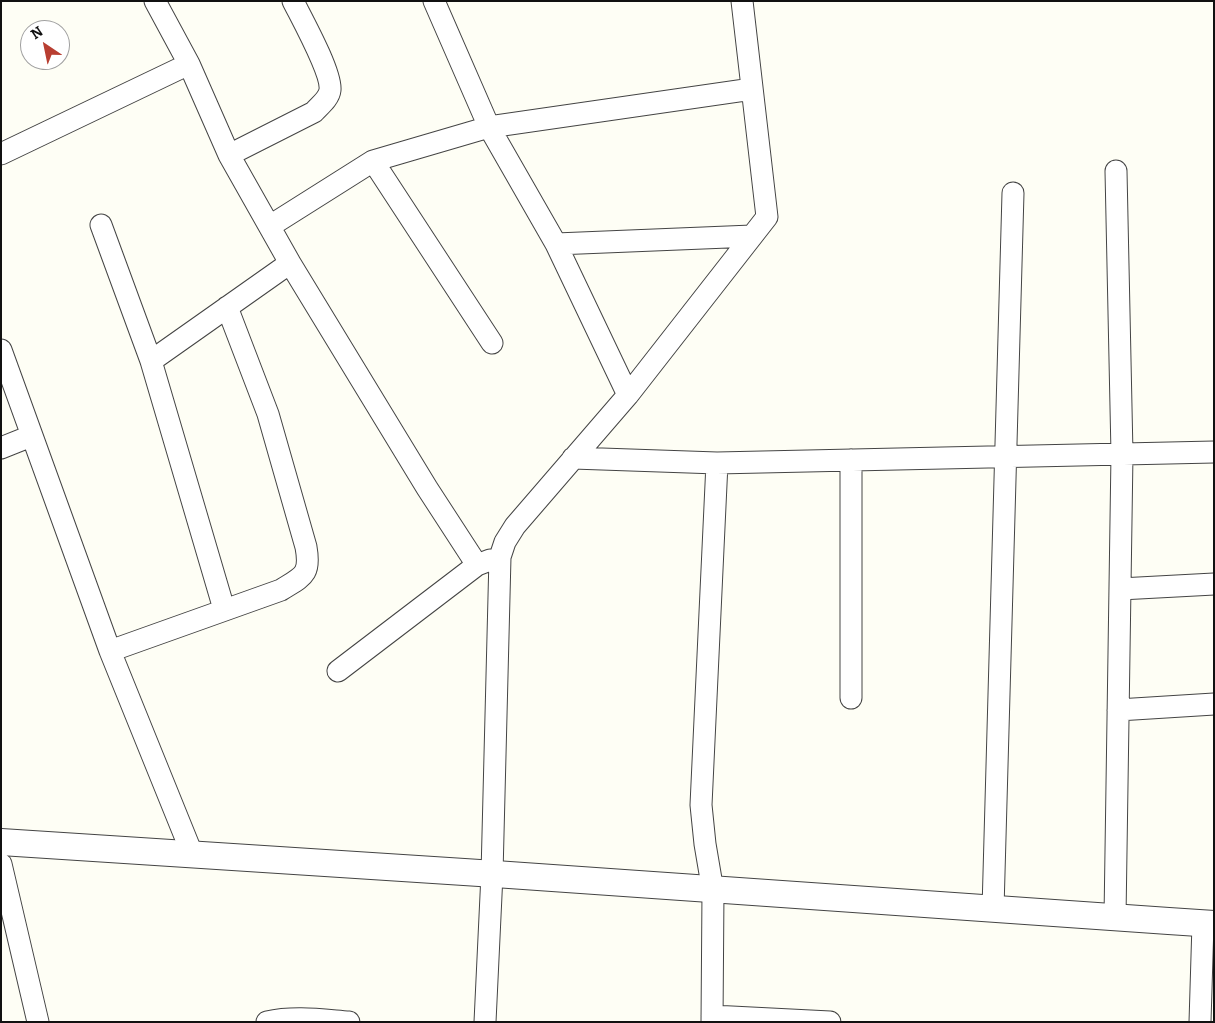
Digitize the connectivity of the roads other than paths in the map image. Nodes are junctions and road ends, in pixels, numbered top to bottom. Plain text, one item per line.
1 (155, 1) edge
2 (293, 1) edge
3 (434, 1) edge
4 (742, 1) edge
5 (190, 64) junction
6 (752, 89) junction
7 (489, 127) junction
8 (1, 154) edge
9 (229, 155) junction
10 (374, 161) junction
11 (1116, 171) dead end
12 (1013, 193) dead end
13 (101, 225) dead end
14 (270, 226) junction
15 (752, 236) junction
16 (556, 244) junction
17 (290, 263) junction
18 (227, 307) junction
19 (492, 343) dead end
20 (1, 350) edge
21 (151, 361) junction
22 (628, 395) junction
23 (31, 436) junction
24 (1, 448) edge
25 (1214, 452) edge
26 (1122, 454) junction
27 (1006, 456) junction
28 (573, 458) junction
29 (851, 460) junction
30 (717, 463) junction
31 (500, 557) junction
32 (477, 566) junction
33 (1214, 584) edge
34 (1120, 589) junction
35 (224, 609) junction
36 (110, 651) junction
37 (338, 671) dead end
38 (851, 698) dead end
39 (1214, 704) edge
40 (1118, 710) junction
41 (1, 842) edge
42 (193, 856) junction
43 (1, 864) edge
44 (492, 874) junction
45 (713, 891) junction
46 (994, 909) junction
47 (1115, 917) junction
48 (1209, 924) edge
49 (712, 1019) edge
50 (38, 1022) edge
51 (267, 1022) edge
52 (349, 1022) edge
53 (485, 1022) edge
54 (830, 1022) edge
55 (1200, 1022) edge

1 - 5 street
2 - 9 street
3 - 7 street
4 - 6 street
5 - 8 street
5 - 9 street
6 - 7 street
6 - 15 street
7 - 10 street
7 - 16 street
9 - 14 street
10 - 14 street
10 - 19 street
11 - 26 street
12 - 27 street
13 - 21 street
14 - 17 street
15 - 16 street
15 - 22 street
16 - 22 street
17 - 18 street
17 - 32 street
18 - 21 street
18 - 35 street
20 - 23 street
21 - 35 street
22 - 28 street
23 - 24 street
23 - 36 street
25 - 26 street
26 - 27 street
26 - 34 street
27 - 29 street
27 - 46 street
28 - 30 street
28 - 31 street
29 - 30 street
29 - 38 street
30 - 45 street
31 - 32 street
31 - 44 street
32 - 37 street
33 - 34 street
34 - 40 street
35 - 36 street
36 - 42 street
39 - 40 street
40 - 47 street
41 - 42 street
42 - 44 street
43 - 50 street
44 - 45 street
44 - 53 street
45 - 46 street
45 - 49 street
46 - 47 street
47 - 48 street
48 - 55 street
49 - 54 street
51 - 52 street

